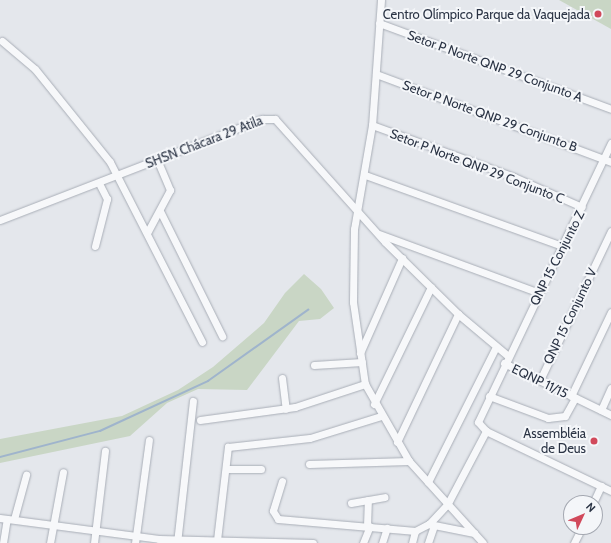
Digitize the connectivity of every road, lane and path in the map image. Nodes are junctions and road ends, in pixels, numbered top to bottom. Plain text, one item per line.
1 (381, 0) edge
2 (378, 23) junction
3 (2, 41) dead end
4 (376, 74) junction
5 (611, 109) edge
6 (372, 126) junction
7 (611, 143) edge
8 (157, 160) junction
9 (608, 160) edge
10 (118, 175) junction
11 (365, 175) junction
12 (99, 183) junction
13 (582, 207) junction
14 (160, 211) junction
15 (358, 212) junction
16 (0, 220) edge
17 (611, 231) edge
18 (147, 233) junction
19 (377, 233) junction
20 (96, 246) dead end
21 (562, 246) junction
22 (402, 258) junction
23 (431, 287) junction
24 (538, 293) junction
25 (611, 312) edge
26 (458, 314) junction
27 (222, 336) dead end
28 (202, 342) dead end
29 (495, 349) junction
30 (360, 353) junction
31 (508, 356) junction
32 (362, 362) junction
33 (504, 363) junction
34 (314, 365) dead end
35 (282, 378) dead end
36 (540, 380) junction
37 (365, 384) junction
38 (611, 388) edge
39 (489, 396) junction
40 (573, 397) junction
41 (193, 400) dead end
42 (374, 404) junction
43 (286, 409) junction
44 (601, 410) junction
45 (611, 415) edge
46 (381, 416) junction
47 (200, 420) dead end
48 (486, 431) junction
49 (149, 440) dead end
50 (397, 442) junction
51 (105, 451) dead end
52 (409, 461) junction
53 (309, 464) dead end
54 (228, 469) junction
55 (261, 470) dead end
56 (63, 472) dead end
57 (26, 475) dead end
58 (282, 481) dead end
59 (428, 482) junction
60 (601, 486) junction
61 (611, 491) edge
62 (597, 495) edge
63 (384, 497) dead end
64 (368, 500) junction
65 (351, 503) dead end
66 (447, 505) junction
67 (7, 519) edge
68 (54, 525) junction
69 (431, 525) junction
70 (368, 526) junction
71 (387, 528) junction
72 (96, 530) junction
73 (415, 531) junction
74 (475, 534) junction
75 (136, 539) edge
76 (220, 541) edge
77 (178, 542) edge
78 (290, 542) edge
79 (3, 543) edge
80 (50, 543) edge
81 (94, 543) edge
82 (314, 543) edge
83 (363, 543) edge
84 (382, 543) edge
85 (412, 543) edge
86 (428, 543) edge
87 (471, 543) edge
88 (483, 543) edge

1 - 2 street
2 - 4 street
2 - 5 street, Setor P Norte QNP 29 Conjunto A
3 - 10 street
4 - 6 street
4 - 9 street, Setor P Norte QNP 29 Conjunto B
6 - 11 street
6 - 13 street, Setor P Norte QNP 29 Conjunto C
7 - 9 street, QNP 15 Conjunto Z
8 - 10 street, SHSN Chácara 29 Atila
8 - 14 street
8 - 15 street, SHSN Chácara 29 Atila
9 - 13 street, QNP 15 Conjunto Z
10 - 12 street, SHSN Chácara 29 Atila
10 - 18 street
11 - 15 street
11 - 21 street
12 - 16 street, SHSN Chácara 29 Atila
12 - 20 street
13 - 21 street, QNP 15 Conjunto Z
14 - 18 street
14 - 27 street
15 - 19 street, SHSN Chácara 29 Atila
15 - 30 street
17 - 36 street, QNP 15 Conjunto V
18 - 28 street
19 - 22 street, SHSN Chácara 29 Atila
19 - 24 street
21 - 24 street, QNP 15 Conjunto Z
22 - 23 street, SHSN Chácara 29 Atila
22 - 30 street
23 - 26 street, SHSN Chácara 29 Atila
23 - 42 street
24 - 31 street, QNP 15 Conjunto Z
25 - 40 street
26 - 29 street, SHSN Chácara 29 Atila
26 - 50 street
29 - 31 street, SHSN Chácara 29 Atila
29 - 59 street
30 - 32 street
31 - 33 street, QNP 15 Conjunto Z
32 - 34 street
32 - 37 street
33 - 36 street, EQNP 11/15
33 - 39 street, QNP 15 Conjunto Z
35 - 43 street
36 - 40 street, EQNP 11/15
37 - 42 street
37 - 43 street
38 - 44 street
39 - 40 street, EQNP 11/15
39 - 48 street, QNP 15 Conjunto Z
40 - 44 street, EQNP 11/15
41 - 77 street
42 - 46 street
43 - 47 street
44 - 45 street, EQNP 11/15
46 - 50 street
46 - 54 street
48 - 60 street
48 - 66 street
49 - 75 street
50 - 52 street
51 - 72 street
52 - 53 street
52 - 59 street
54 - 55 street
54 - 76 street
56 - 68 street
57 - 67 street
58 - 70 street
59 - 66 street
60 - 61 street
60 - 62 street
63 - 64 street
64 - 65 street
64 - 70 street
66 - 69 street
66 - 74 street
67 - 68 street
67 - 79 street
68 - 72 street
68 - 80 street
69 - 73 street
69 - 74 street
69 - 86 street
70 - 71 street
70 - 83 street
71 - 73 street
71 - 84 street
72 - 75 street
72 - 81 street
73 - 85 street
74 - 87 street
74 - 88 street
75 - 77 street
76 - 77 street
76 - 78 street
78 - 82 street

